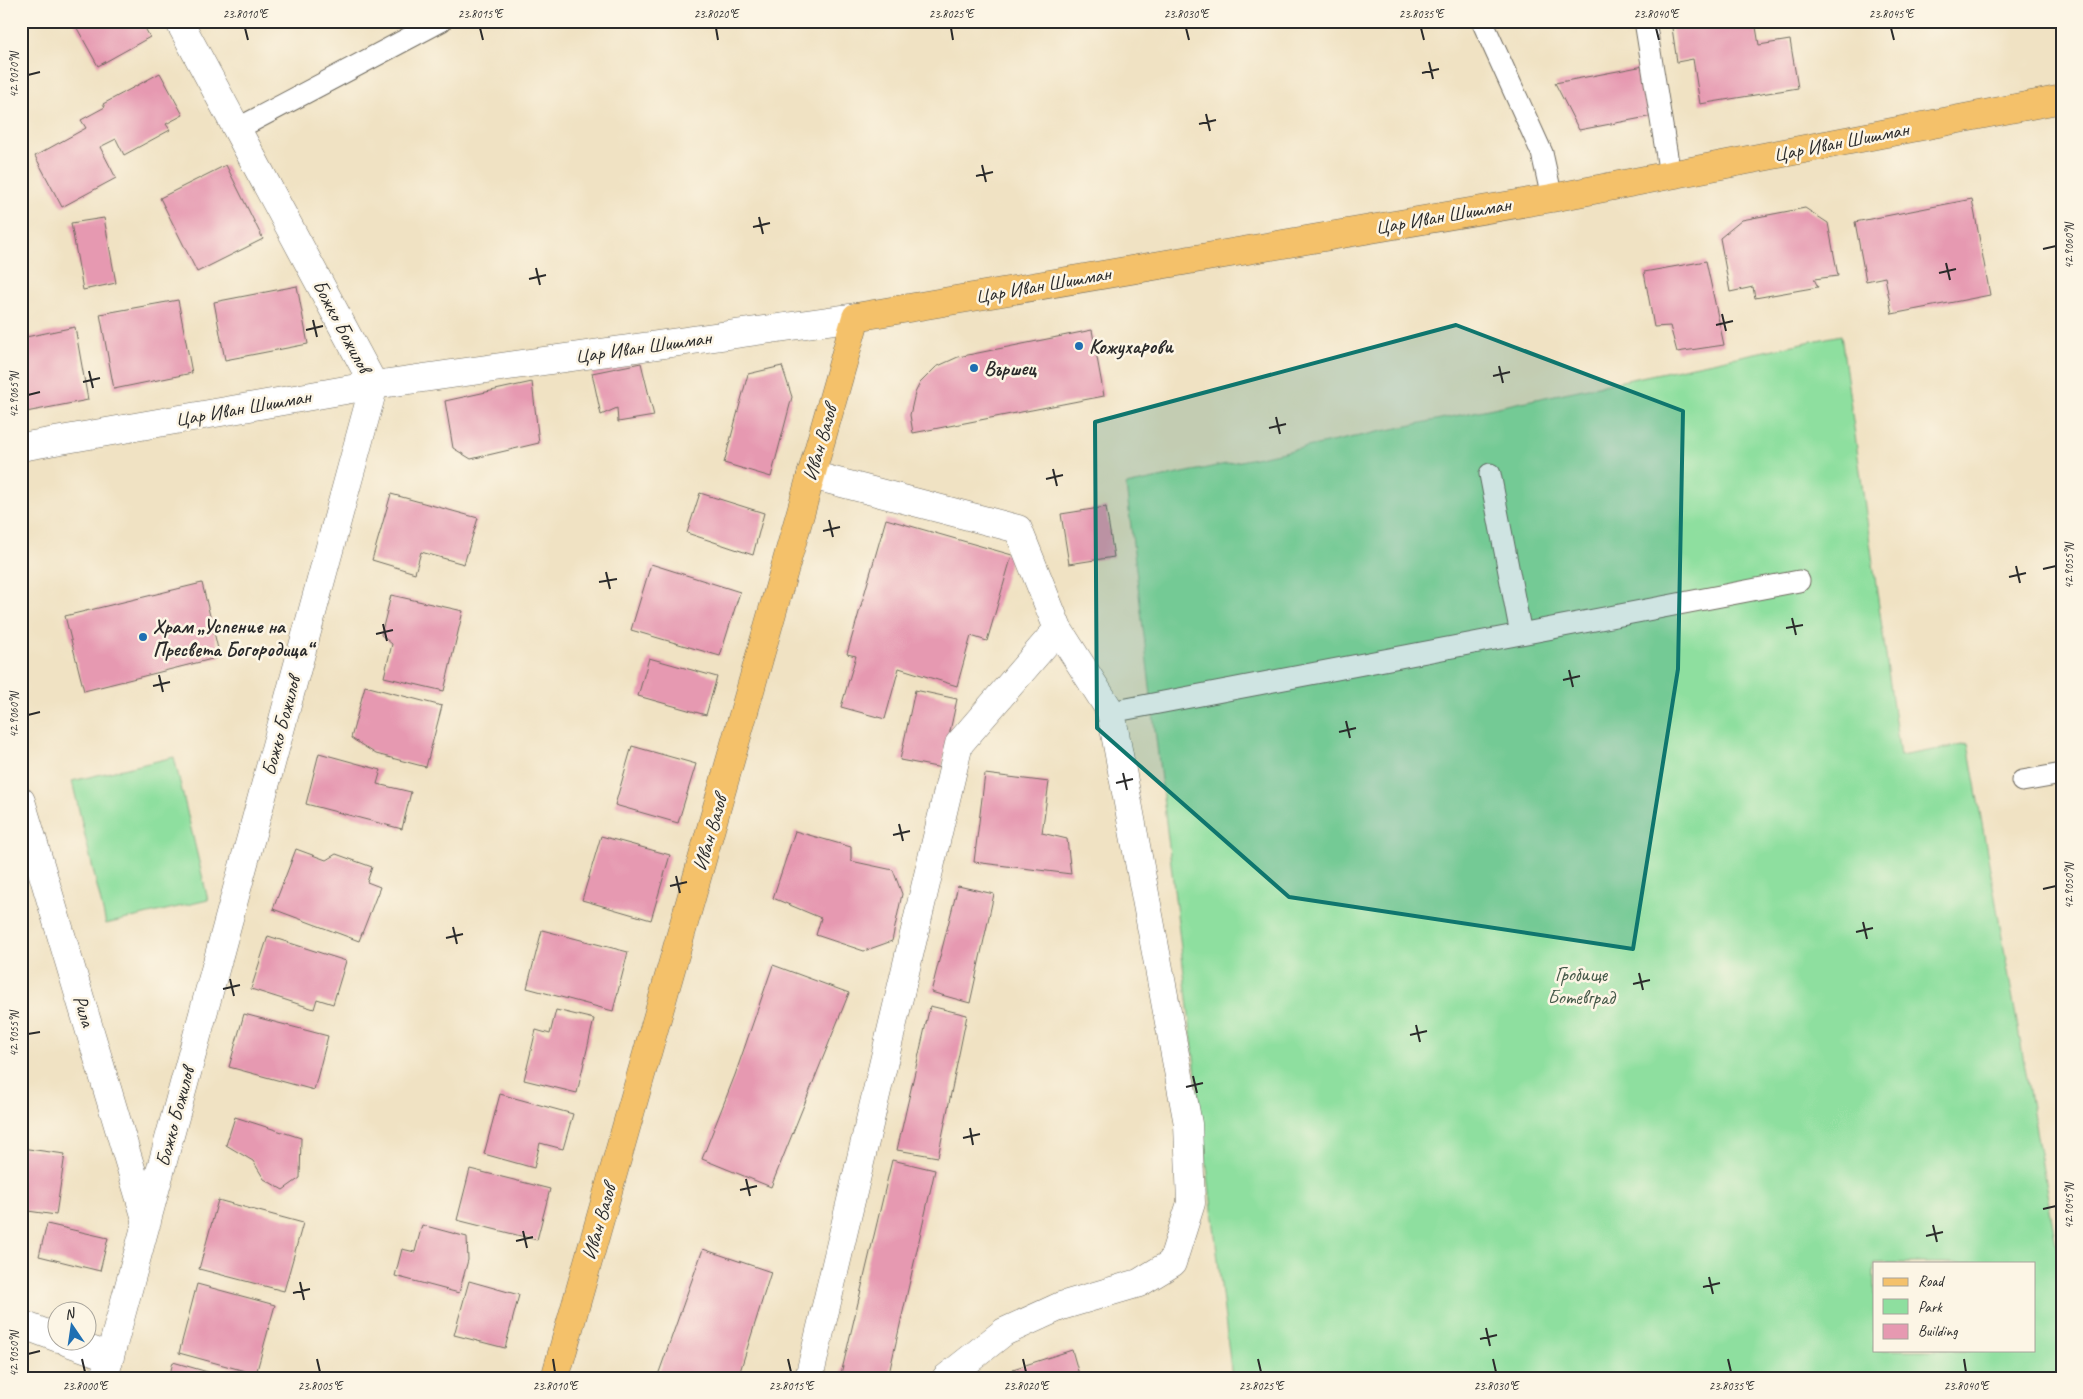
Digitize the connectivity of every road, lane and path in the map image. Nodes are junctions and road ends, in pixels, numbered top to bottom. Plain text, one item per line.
1 (180, 21) edge
2 (440, 21) edge
3 (1482, 21) edge
4 (1645, 21) edge
5 (2062, 100) edge
6 (237, 129) junction
7 (1670, 175) junction
8 (1552, 198) junction
9 (856, 317) junction
10 (374, 385) junction
11 (21, 447) edge
12 (1490, 474) dead end
13 (811, 475) junction
14 (1799, 580) dead end
15 (1058, 629) junction
16 (1522, 634) junction
17 (1111, 712) junction
18 (2062, 774) edge
19 (2022, 781) dead end
20 (21, 801) edge
21 (147, 1222) junction
22 (21, 1324) edge
23 (48, 1334) edge
24 (84, 1352) edge
25 (107, 1367) edge
26 (555, 1378) edge
27 (809, 1378) edge
28 (946, 1378) edge

1 - 6 street, Божко Божилов
2 - 6 lane
3 - 8 lane
4 - 7 lane
5 - 7 main road, Цар Иван Шишман
6 - 10 street, Божко Божилов
7 - 8 main road, Цар Иван Шишман
8 - 9 main road, Цар Иван Шишман
9 - 10 street, Цар Иван Шишман
9 - 13 main road, Иван Вазов
10 - 11 street, Цар Иван Шишман
10 - 21 street, Божко Божилов
12 - 16 lane
13 - 15 street
13 - 26 main road, Иван Вазов
14 - 16 lane
15 - 17 street
15 - 27 street
16 - 17 lane
17 - 28 street
18 - 19 lane
20 - 21 street, Рила
21 - 25 street, Божко Божилов
22 - 23 street
24 - 25 street

